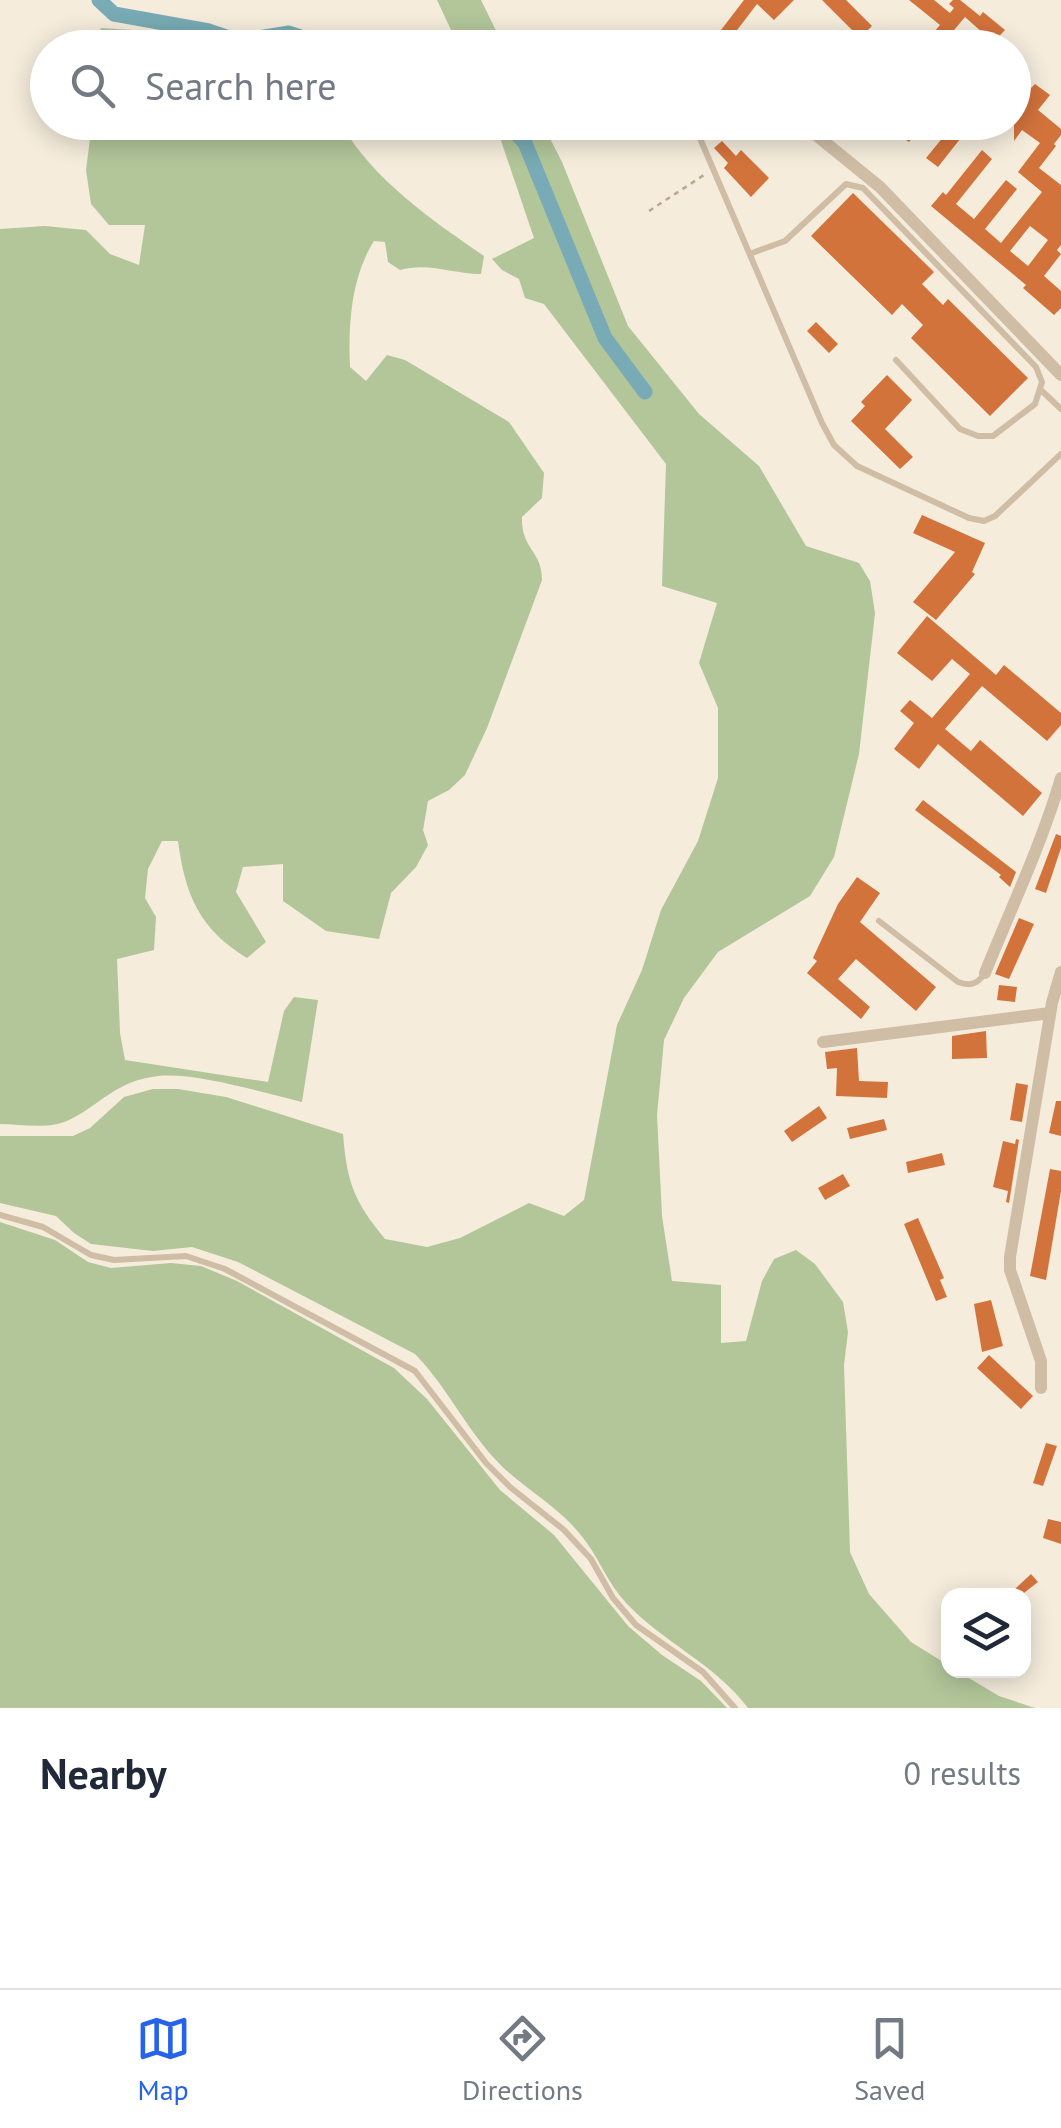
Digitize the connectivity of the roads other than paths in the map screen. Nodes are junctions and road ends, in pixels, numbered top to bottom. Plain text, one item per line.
1 (702, 140) edge
2 (822, 140) edge
3 (752, 254) junction
4 (896, 360) dead end
5 (1061, 375) edge
6 (1042, 391) junction
7 (1061, 409) edge
8 (1061, 454) edge
9 (1061, 778) edge
10 (879, 921) dead end
11 (1061, 972) edge
12 (985, 973) joint
13 (1050, 1013) junction
14 (823, 1042) dead end
15 (0, 1216) edge
16 (1041, 1388) dead end
17 (734, 1708) edge

1 - 3 lane
2 - 5 street
3 - 6 lane
3 - 8 lane
4 - 6 lane
6 - 7 lane
9 - 12 street
10 - 12 lane
11 - 13 street
13 - 14 street
13 - 16 street
15 - 17 lane

